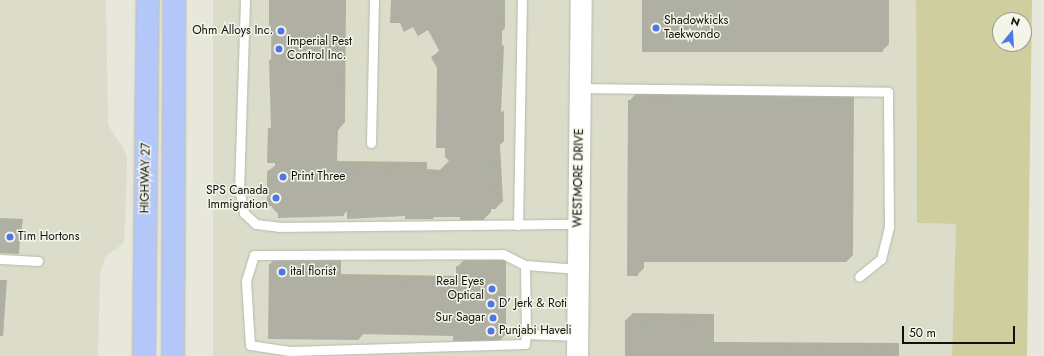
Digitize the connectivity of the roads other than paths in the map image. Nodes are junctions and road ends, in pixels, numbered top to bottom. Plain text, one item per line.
1 (148, 0) edge
2 (174, 0) edge
3 (245, 0) edge
4 (374, 0) edge
5 (522, 0) edge
6 (581, 0) edge
7 (580, 88) junction
8 (370, 143) dead end
9 (579, 224) junction
10 (518, 225) junction
11 (0, 259) edge
12 (38, 261) dead end
13 (525, 265) junction
14 (578, 270) junction
15 (859, 277) dead end
16 (526, 334) junction
17 (577, 346) edge
18 (144, 356) edge
19 (173, 356) edge

1 - 18 main road, HIGHWAY 27
2 - 19 main road
3 - 10 lane
4 - 8 lane
5 - 10 lane
6 - 7 street, WESTMORE DRIVE
7 - 9 street, WESTMORE DRIVE
7 - 15 lane
9 - 10 lane
9 - 14 street, WESTMORE DRIVE
11 - 12 lane
13 - 14 lane
13 - 16 lane
13 - 16 lane
14 - 17 street, WESTMORE DRIVE
16 - 17 lane

